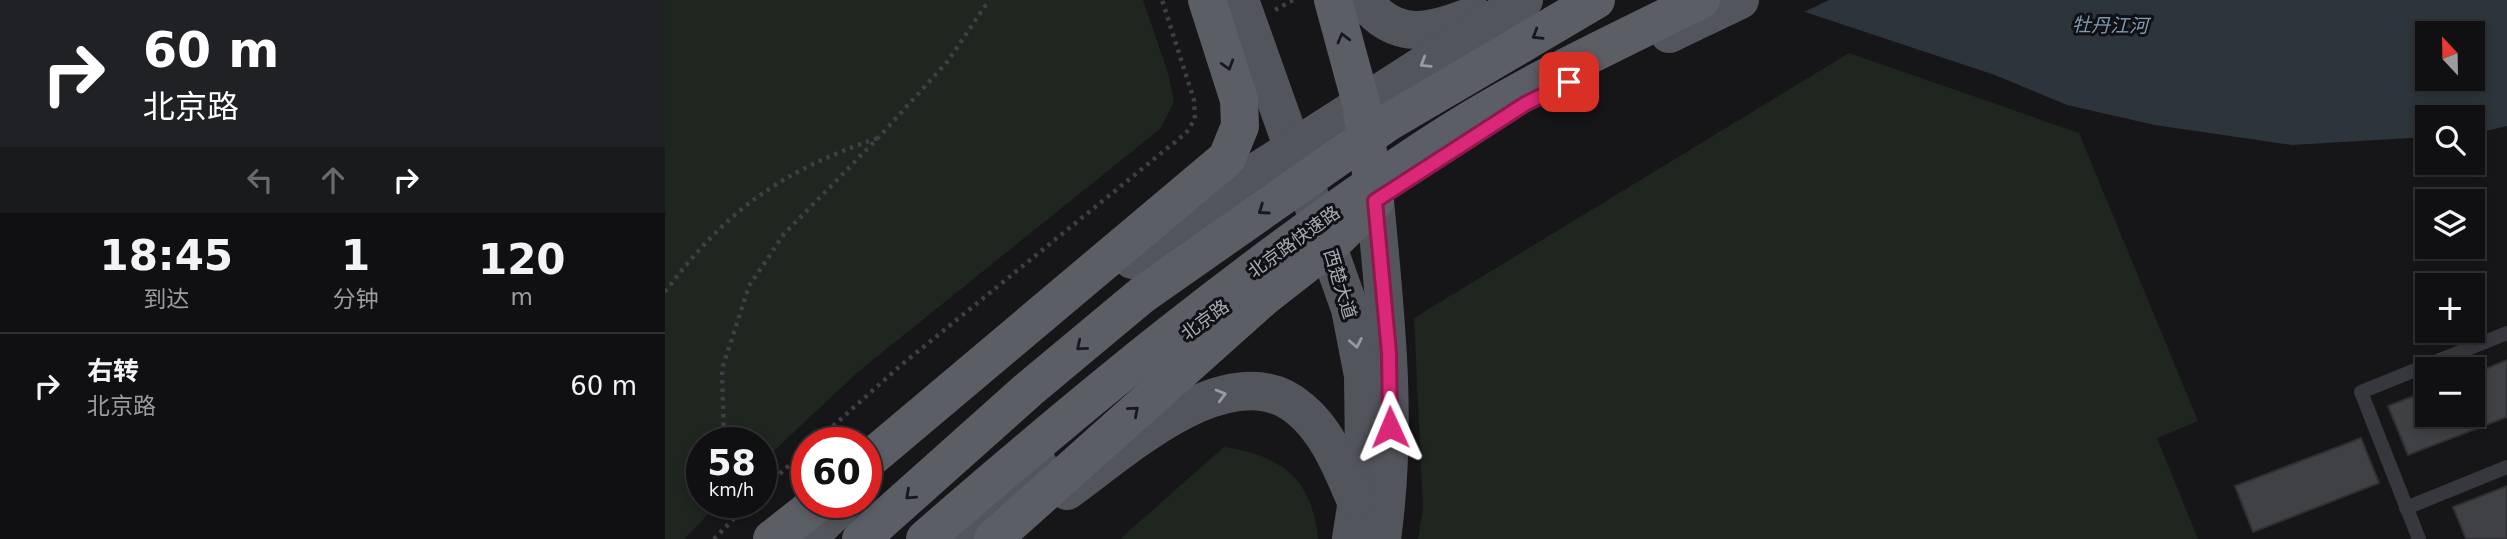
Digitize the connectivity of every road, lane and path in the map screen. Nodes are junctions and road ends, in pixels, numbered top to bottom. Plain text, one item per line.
1 (989, 0) edge
2 (1162, 0) edge
3 (1207, 0) edge
4 (1240, 0) edge
5 (1333, 0) edge
6 (1363, 0) edge
7 (1512, 0) edge
8 (1524, 0) edge
9 (1596, 0) edge
10 (1725, 1) edge
11 (1361, 103) junction
12 (879, 137) junction
13 (1292, 147) junction
14 (1375, 201) junction
15 (1326, 240) junction
16 (665, 292) edge
17 (1072, 304) junction
18 (2507, 333) edge
19 (724, 427) edge
20 (832, 427) edge
21 (882, 449) edge
22 (882, 451) edge
23 (791, 464) edge
24 (2507, 467) edge
25 (882, 468) edge
26 (777, 476) edge
27 (1355, 499) junction
28 (2406, 508) junction
29 (734, 518) edge
30 (714, 539) edge
31 (861, 539) edge
32 (925, 539) edge
33 (958, 539) edge
34 (993, 539) edge
35 (1000, 539) edge
36 (1351, 539) edge
37 (1381, 539) edge
38 (2419, 539) edge

1 - 12 path
2 - 20 path
3 -> 21 highway
4 - 13 main road, 西楚大道
11 -> 5 highway, 西楚大道
6 - 7 main road
8 -> 11 main road
9 -> 31 highway, bridge
10 - 14 main road
10 - 32 highway, 北京路快速路, bridge
11 - 13 main road
11 - 14 highway, 西楚大道
12 - 16 path
12 - 19 path
13 - 15 main road, 西楚大道
13 - 17 main road
14 - 15 highway
14 - 37 main road, 西楚大道
15 -> 27 main road, 西楚大道
15 - 33 main road, 北京路
34 -> 15 highway
17 - 22 highway
17 - 25 main road
18 - 28 lane
23 - 26 path
24 - 28 lane
35 -> 27 main road
27 - 36 main road, 西楚大道
28 - 38 lane
29 - 30 path

